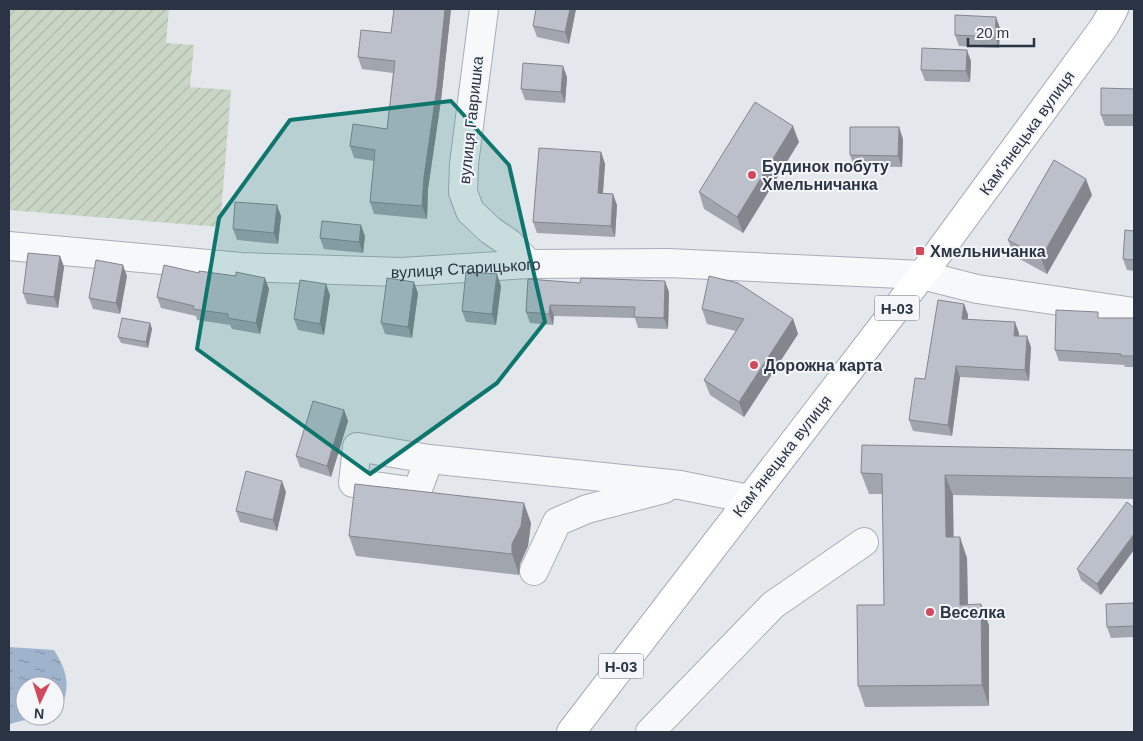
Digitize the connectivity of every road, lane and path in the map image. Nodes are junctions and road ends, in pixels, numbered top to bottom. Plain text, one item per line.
1 (484, 9) edge
2 (1114, 9) edge
3 (9, 246) edge
4 (529, 264) junction
5 (922, 276) junction
6 (1134, 312) edge
7 (429, 458) junction
8 (680, 484) junction
9 (749, 499) junction
10 (864, 542) dead end
11 (534, 571) dead end
12 (571, 732) edge
13 (650, 732) edge

1 - 4 street, вулиця Гавришка
2 - 5 main road, Камʼянецька вулиця / Н-03
3 - 4 street, вулиця Старицького
4 - 5 street, вулиця Старицького
5 - 6 street, вулиця Старицького
5 - 9 main road, Камʼянецька вулиця / Н-03
7 - 7 street
7 - 8 street
8 - 9 street
8 - 11 street
9 - 12 main road, Камʼянецька вулиця / Н-03
10 - 13 street

